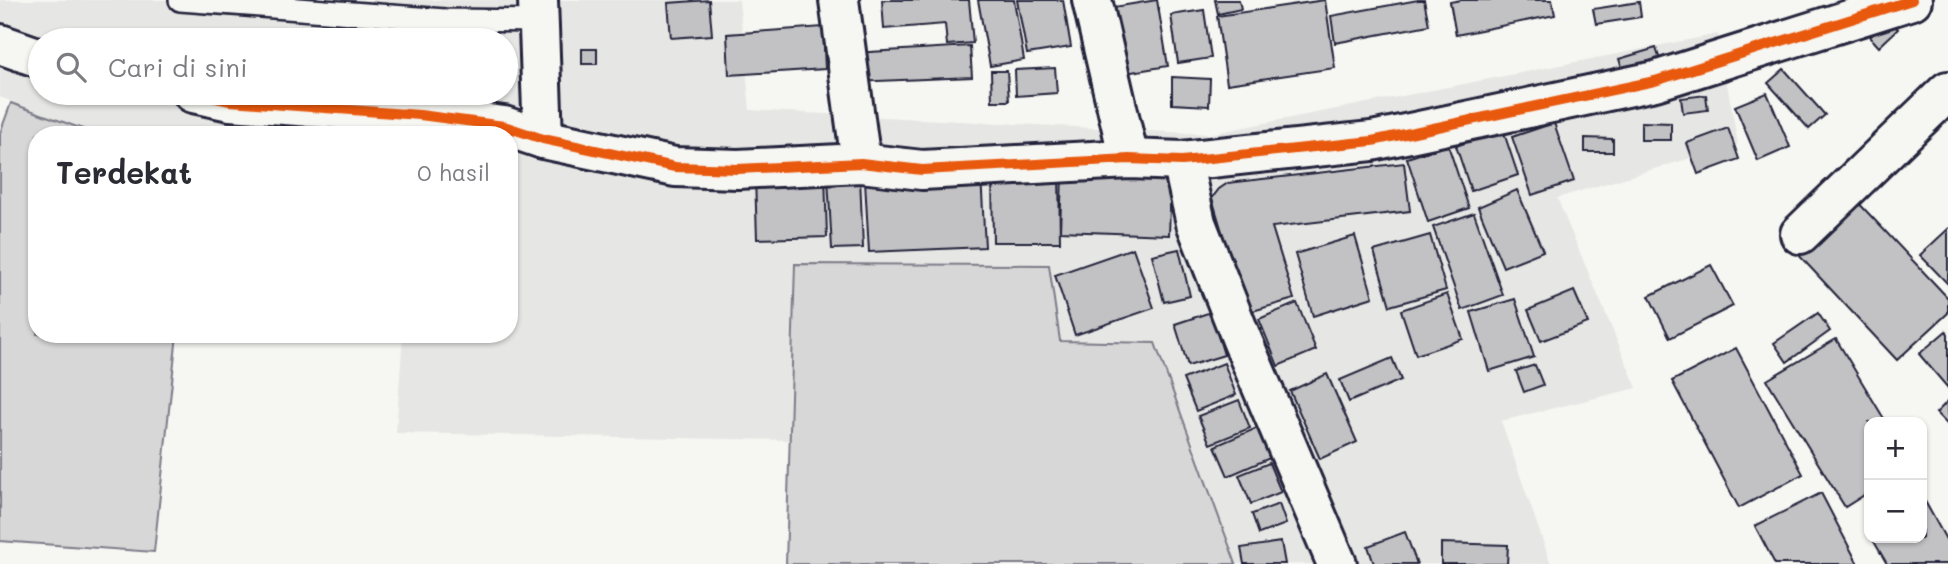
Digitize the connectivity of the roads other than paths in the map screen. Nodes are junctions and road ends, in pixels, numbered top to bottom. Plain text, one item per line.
1 (180, 0) edge
2 (839, 0) edge
3 (1092, 0) edge
4 (1912, 0) edge
5 (539, 10) edge
6 (0, 44) edge
7 (28, 54) edge
8 (1948, 91) edge
9 (280, 105) edge
10 (498, 126) edge
11 (518, 131) edge
12 (543, 139) junction
13 (1129, 159) junction
14 (1182, 161) junction
15 (862, 163) junction
16 (1800, 234) dead end
17 (1337, 564) edge

1 - 5 lane
2 - 15 street
3 - 13 street
4 - 14 street
5 - 12 street
6 - 7 street
8 - 16 street
9 - 10 street
11 - 12 street
12 - 15 street
13 - 14 street
13 - 15 street
14 - 17 street

